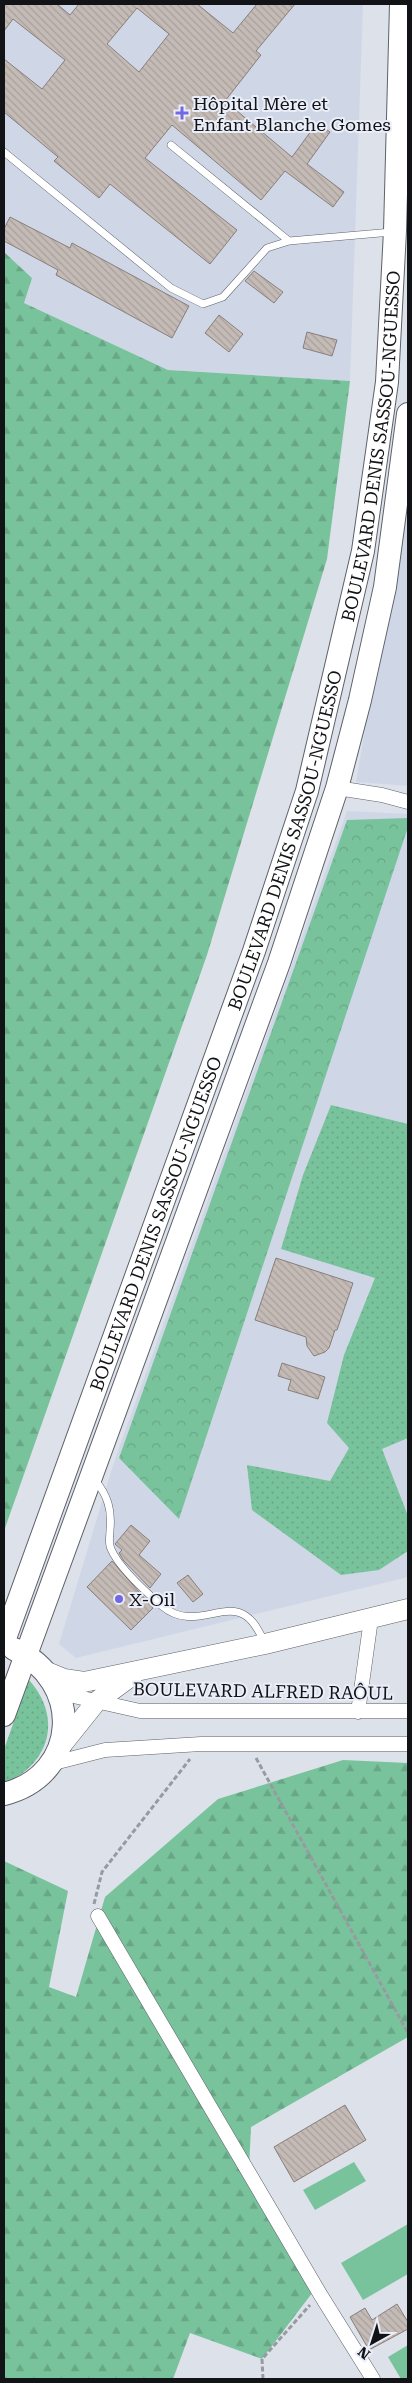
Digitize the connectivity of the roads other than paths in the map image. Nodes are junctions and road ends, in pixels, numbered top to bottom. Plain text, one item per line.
1 (402, 4) edge
2 (171, 145) dead end
3 (4, 152) edge
4 (394, 231) junction
5 (289, 241) junction
6 (408, 414) edge
7 (337, 788) junction
8 (408, 802) edge
9 (92, 1476) junction
10 (408, 1609) edge
11 (371, 1619) junction
12 (4, 1641) edge
13 (265, 1644) junction
14 (4, 1646) edge
15 (26, 1654) junction
16 (47, 1672) junction
17 (138, 1672) junction
18 (60, 1693) junction
19 (96, 1702) junction
20 (408, 1711) edge
21 (358, 1712) junction
22 (4, 1715) edge
23 (408, 1744) edge
24 (55, 1756) junction
25 (4, 1794) edge
26 (98, 1916) road end
27 (374, 2379) edge

1 - 4 main road, BOULEVARD DENIS SASSOU-NGUESSO
2 - 5 lane
3 - 5 lane
4 - 5 lane
4 - 12 main road, BOULEVARD DENIS SASSOU-NGUESSO
6 - 7 main road, BOULEVARD DENIS SASSOU-NGUESSO
7 - 8 street
7 - 9 main road, BOULEVARD DENIS SASSOU-NGUESSO
9 - 13 lane
9 - 15 main road, BOULEVARD DENIS SASSOU-NGUESSO
10 - 11 street
11 - 13 street
11 - 21 street
13 - 17 street
14 - 15 main road
15 - 16 main road
15 - 22 main road, BOULEVARD DENIS SASSOU-NGUESSO
16 - 17 street
16 - 18 main road
17 - 19 street
18 - 19 street, BOULEVARD ALFRED RAÔUL
18 - 24 main road
19 - 21 street, BOULEVARD ALFRED RAÔUL
19 - 24 street
20 - 21 street, BOULEVARD ALFRED RAÔUL
23 - 24 street
24 - 25 main road
26 - 27 street

